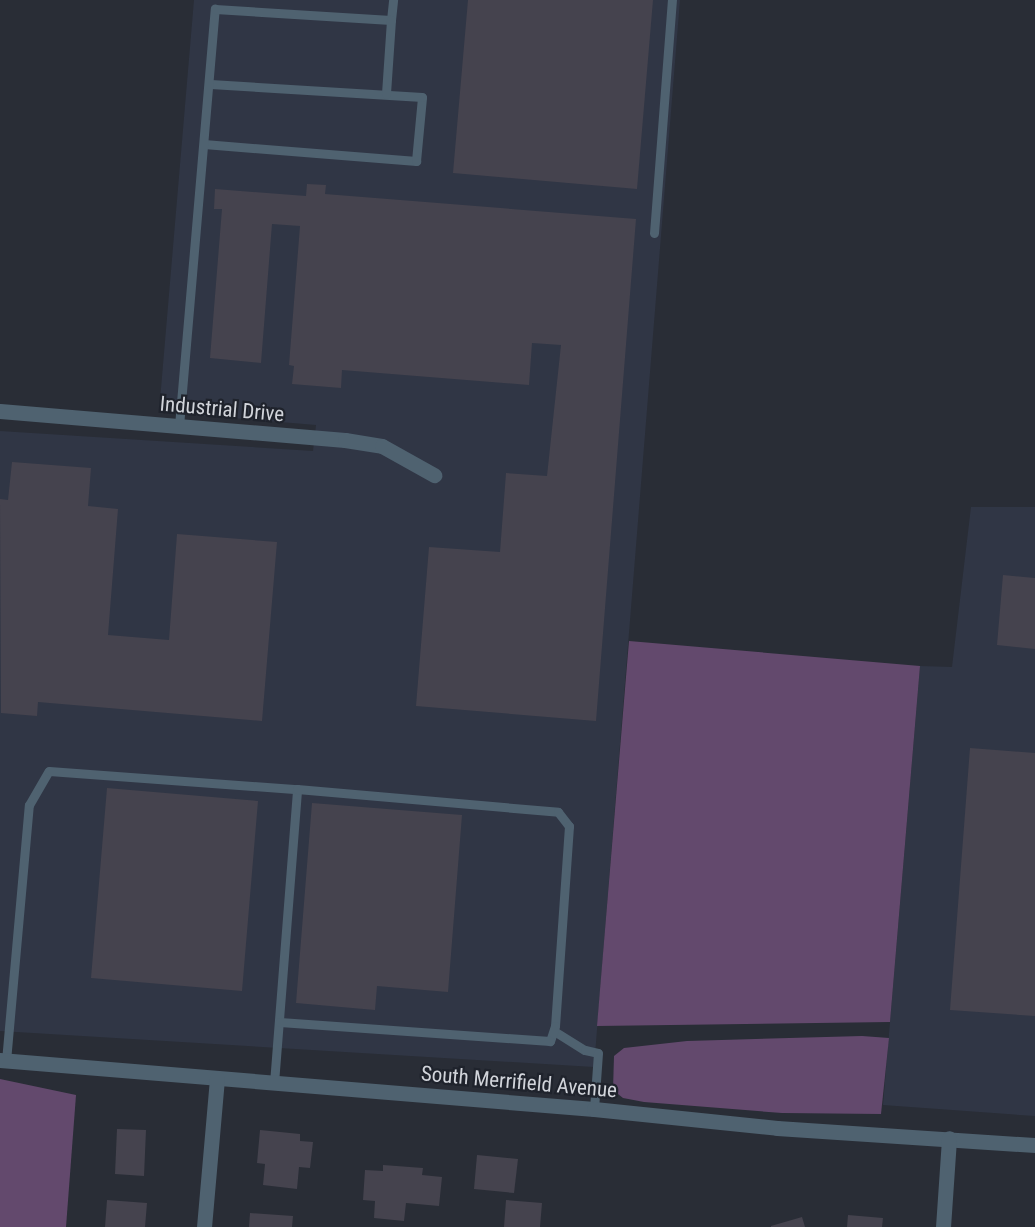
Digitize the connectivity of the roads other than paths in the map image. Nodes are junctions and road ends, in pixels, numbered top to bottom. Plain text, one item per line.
1 (393, 0) edge
2 (672, 0) edge
3 (216, 5) edge
4 (391, 21) junction
5 (210, 84) junction
6 (386, 94) junction
7 (204, 144) junction
8 (654, 233) dead end
9 (0, 411) edge
10 (179, 426) junction
11 (434, 475) dead end
12 (297, 789) junction
13 (280, 1022) junction
14 (554, 1031) junction
15 (3, 1060) edge
16 (217, 1079) junction
17 (274, 1083) junction
18 (594, 1109) junction
19 (949, 1138) junction
20 (1035, 1145) edge
21 (204, 1227) edge
22 (943, 1227) edge

1 - 4 lane
2 - 8 lane
3 - 4 lane
3 - 5 lane
4 - 6 lane
5 - 6 lane
5 - 7 lane
6 - 7 lane
7 - 10 lane
9 - 10 street, Industrial Drive
10 - 11 street, Industrial Drive
12 - 13 lane
12 - 14 lane
12 - 15 lane
13 - 14 lane
13 - 17 lane
14 - 18 lane
15 - 16 street, South Merrifield Avenue
16 - 17 street, South Merrifield Avenue
16 - 21 street
17 - 18 street, South Merrifield Avenue
18 - 19 street, South Merrifield Avenue
19 - 20 street, South Merrifield Avenue
19 - 22 street

